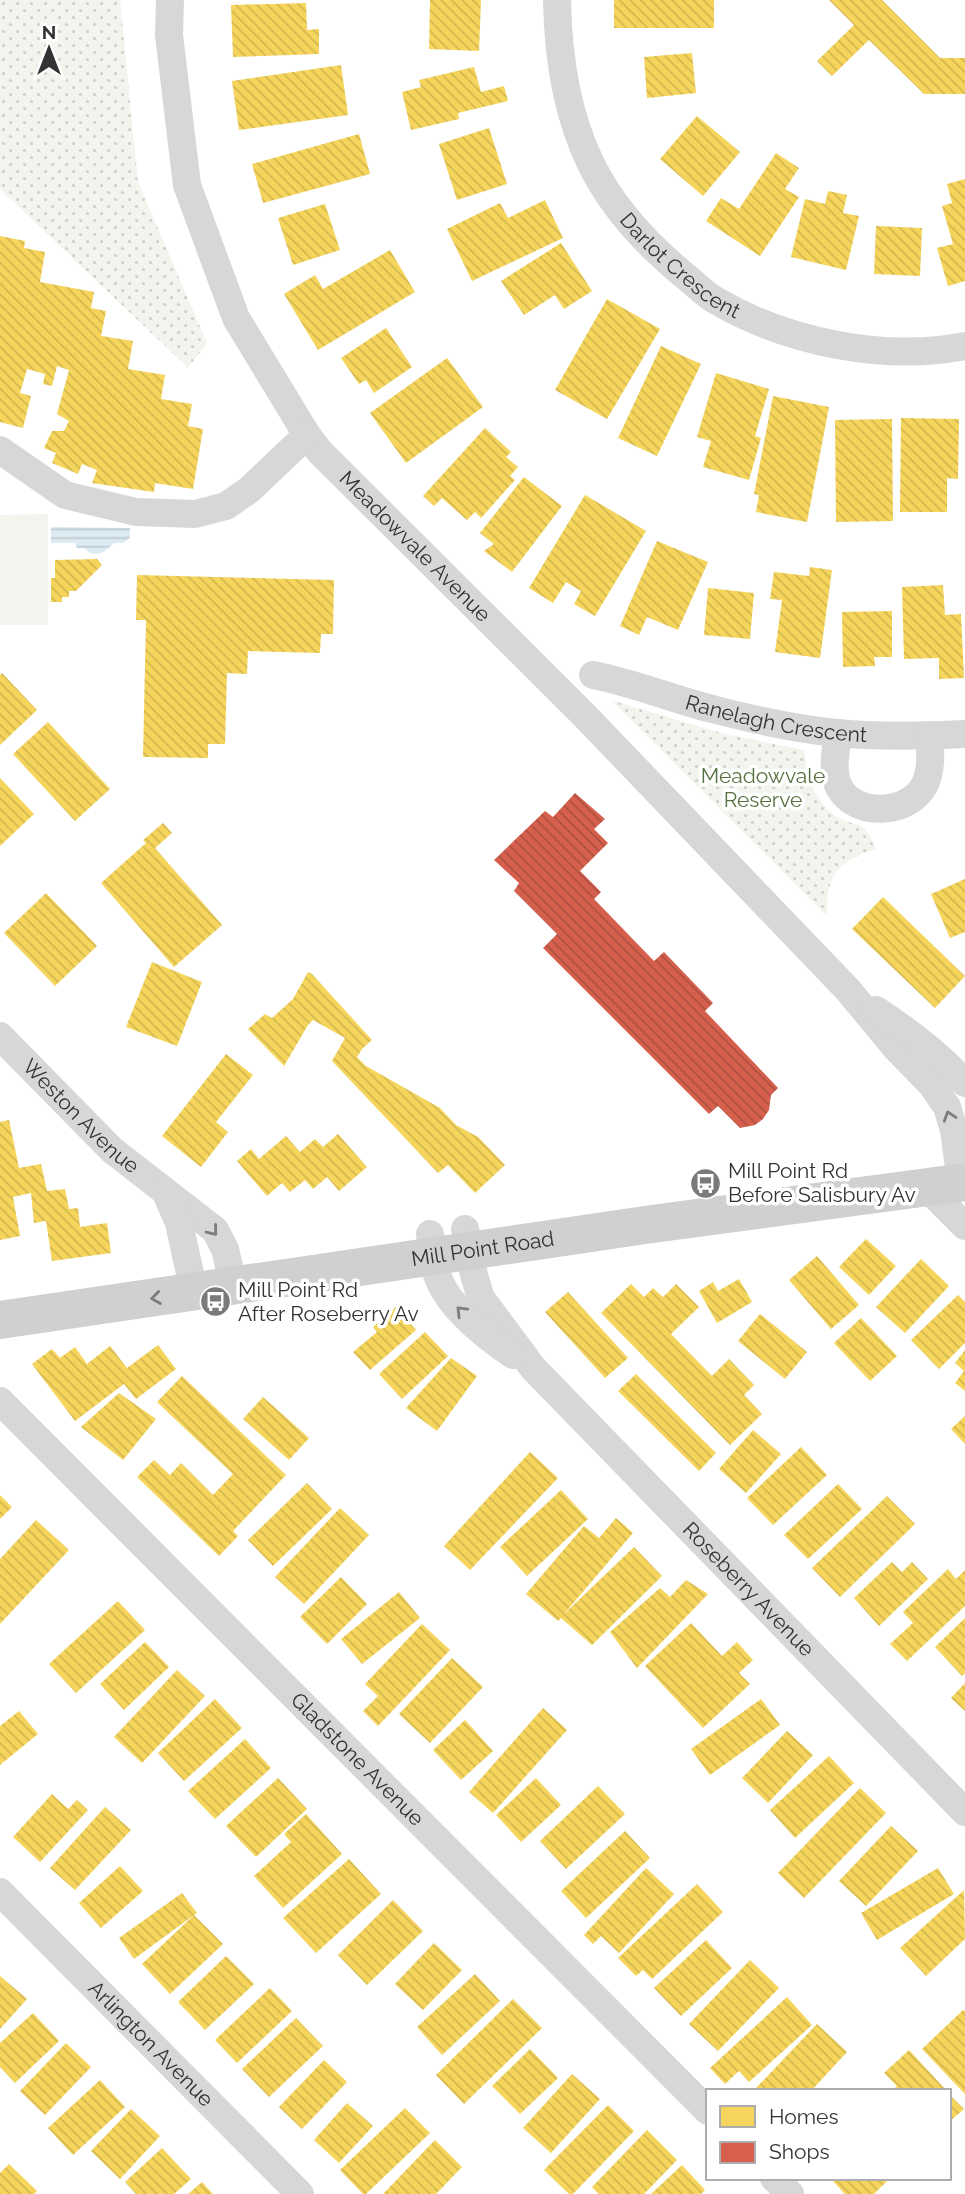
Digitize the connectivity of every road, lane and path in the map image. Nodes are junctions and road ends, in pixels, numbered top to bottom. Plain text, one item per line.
1 (170, 0) edge
2 (557, 0) edge
3 (965, 346) edge
4 (307, 435) junction
5 (0, 450) edge
6 (593, 675) dead end
7 (838, 733) junction
8 (965, 734) edge
9 (930, 735) junction
10 (848, 990) junction
11 (0, 1036) edge
12 (965, 1083) edge
13 (955, 1174) edge
14 (166, 1193) junction
15 (965, 1226) edge
16 (449, 1243) junction
17 (232, 1274) junction
18 (192, 1280) junction
19 (0, 1295) edge
20 (0, 1320) edge
21 (2, 1400) edge
22 (965, 1812) edge
23 (0, 1892) edge
24 (706, 2110) edge
25 (776, 2180) edge
26 (300, 2194) edge
27 (790, 2194) edge

1 - 4 street, Meadowvale Avenue
2 - 3 street, Darlot Crescent
4 - 5 street
4 - 10 street, Meadowvale Avenue
6 - 7 street, Ranelagh Crescent
7 - 9 street, Ranelagh Crescent
7 - 9 street
8 - 9 street, Ranelagh Crescent
10 - 12 street, Meadowvale Avenue
13 -> 10 street, Meadowvale Avenue
11 - 14 street, Weston Avenue
13 - 15 street
13 - 16 main road, Mill Point Road
14 -> 17 street, Weston Avenue
14 - 18 street, Weston Avenue
16 - 17 main road, Mill Point Road
16 - 22 street, Roseberry Avenue
17 - 18 main road, Mill Point Road
18 - 19 main road, Mill Point Road
18 -> 20 main road, Mill Point Road
21 - 24 street, Gladstone Avenue
23 - 26 street, Arlington Avenue
25 - 27 street

